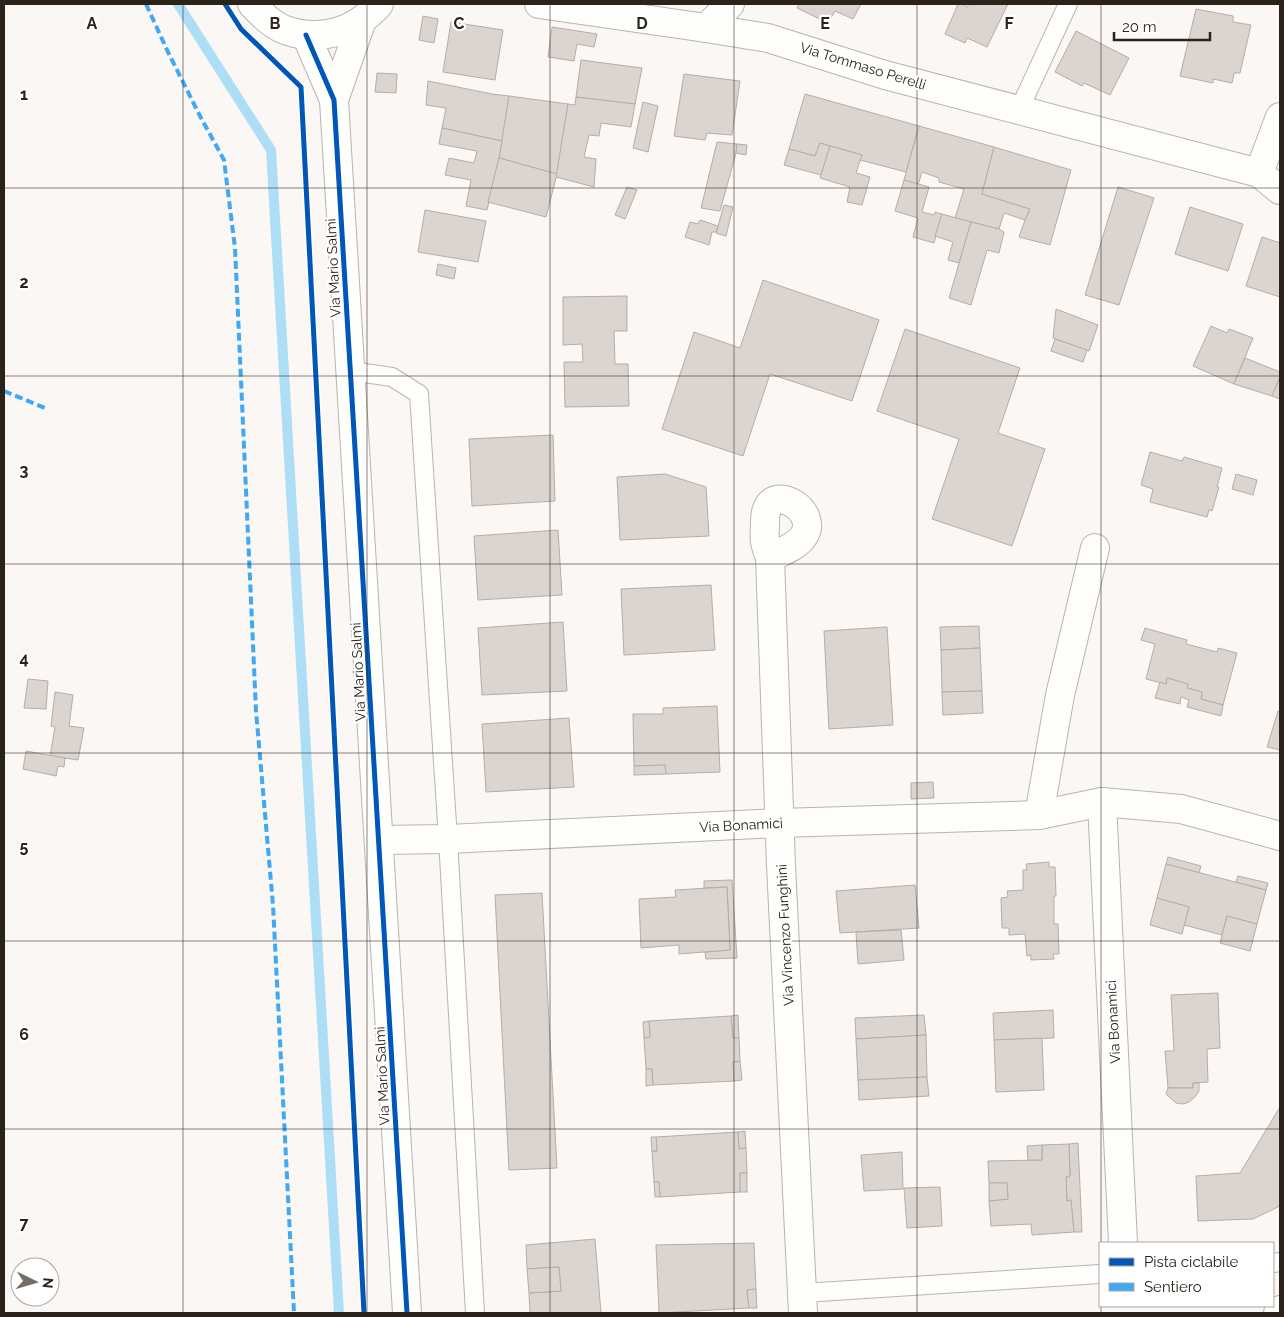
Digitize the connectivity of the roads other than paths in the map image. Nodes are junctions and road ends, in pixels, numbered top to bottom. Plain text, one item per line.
1 (252, 4) edge
2 (539, 4) edge
3 (730, 4) edge
4 (1068, 4) edge
5 (370, 12) edge
6 (706, 28) junction
7 (306, 35) junction
8 (334, 100) junction
9 (1018, 110) junction
10 (1280, 117) edge
11 (1260, 173) junction
12 (1280, 190) edge
13 (351, 372) junction
14 (1095, 548) dead end
15 (770, 558) dead end
16 (1102, 802) junction
17 (1039, 815) junction
18 (780, 823) junction
19 (1280, 836) edge
20 (448, 839) junction
21 (379, 840) junction
22 (1123, 1242) edge
23 (1099, 1274) edge
24 (803, 1303) edge
25 (1280, 1310) edge
26 (408, 1313) edge
27 (475, 1313) edge
28 (1278, 1313) edge

1 - 7 street
2 - 6 street, Via Tommaso Perelli
3 - 6 street
4 - 9 lane
5 - 7 street
5 - 8 street, Via Mario Salmi
6 - 9 street, Via Tommaso Perelli
7 - 8 street, Via Mario Salmi
8 - 13 street, Via Mario Salmi
9 - 11 street, Via Tommaso Perelli
10 - 11 street
11 - 12 street, Via Tommaso Perelli
13 - 20 lane
13 - 21 street, Via Mario Salmi
14 - 17 street
15 - 18 street, Via Vincenzo Funghini
16 - 17 street, Via Bonamici
16 - 19 street, Via Bonamici
16 - 22 street, Via Bonamici
17 - 18 street, Via Bonamici
18 - 20 street, Via Bonamici
18 - 24 street, Via Vincenzo Funghini
20 - 21 street, Via Bonamici
20 - 27 lane
21 - 26 street, Via Mario Salmi
23 - 24 lane
25 - 28 street

